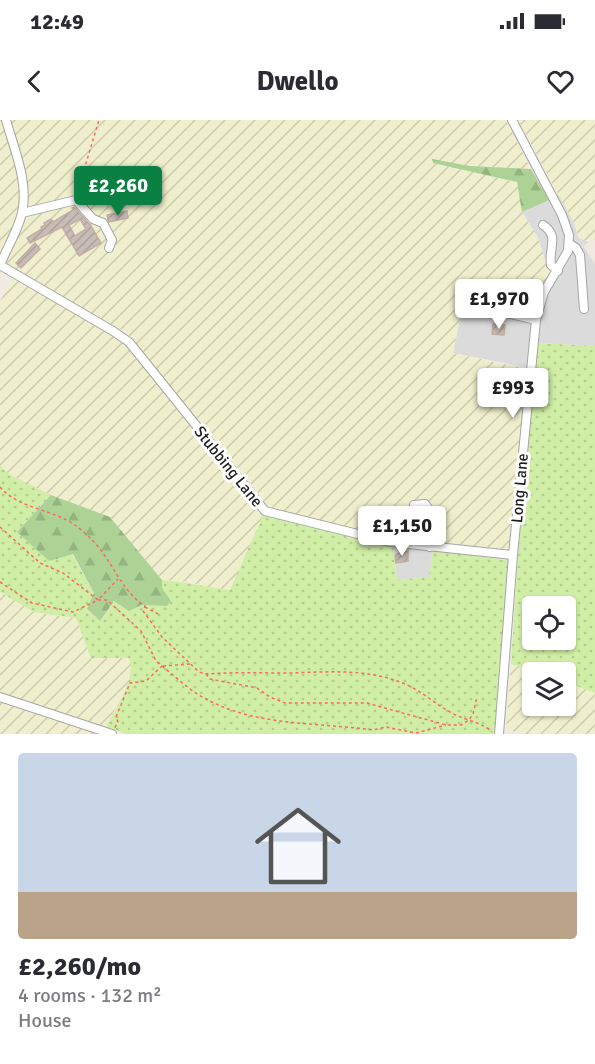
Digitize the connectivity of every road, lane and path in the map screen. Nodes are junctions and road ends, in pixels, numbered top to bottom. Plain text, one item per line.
1 (6, 120) edge
2 (99, 120) edge
3 (512, 120) edge
4 (76, 200) junction
5 (22, 213) junction
6 (543, 225) dead end
7 (570, 244) junction
8 (109, 248) dead end
9 (0, 265) edge
10 (558, 271) junction
11 (584, 309) dead end
12 (498, 311) dead end
13 (536, 320) junction
14 (0, 487) edge
15 (414, 505) dead end
16 (0, 527) edge
17 (430, 547) junction
18 (513, 555) junction
19 (118, 579) junction
20 (0, 582) edge
21 (98, 600) junction
22 (144, 606) junction
23 (160, 615) dead end
24 (190, 664) junction
25 (162, 666) junction
26 (206, 674) junction
27 (0, 697) edge
28 (477, 697) dead end
29 (469, 720) junction
30 (446, 726) junction
31 (501, 733) edge
32 (111, 734) edge

1 - 5 street
2 - 4 path
3 - 7 street
4 - 5 street
4 - 8 street
5 - 9 street
6 - 10 street
7 - 10 street, Long Lane
7 - 11 street
9 - 17 street, Stubbing Lane
10 - 13 street, Long Lane
12 - 13 street
13 - 18 street, Long Lane
14 - 19 path
15 - 17 street
16 - 21 path
17 - 18 street, Stubbing Lane
18 - 31 street, Long Lane
19 - 21 path
19 - 22 path
20 - 21 path
21 - 25 path
22 - 23 path
22 - 24 path
24 - 25 path
24 - 26 path
25 - 30 path
25 - 32 path
26 - 29 path
26 - 30 path
27 - 32 street
28 - 29 path
29 - 30 path
29 - 31 path

